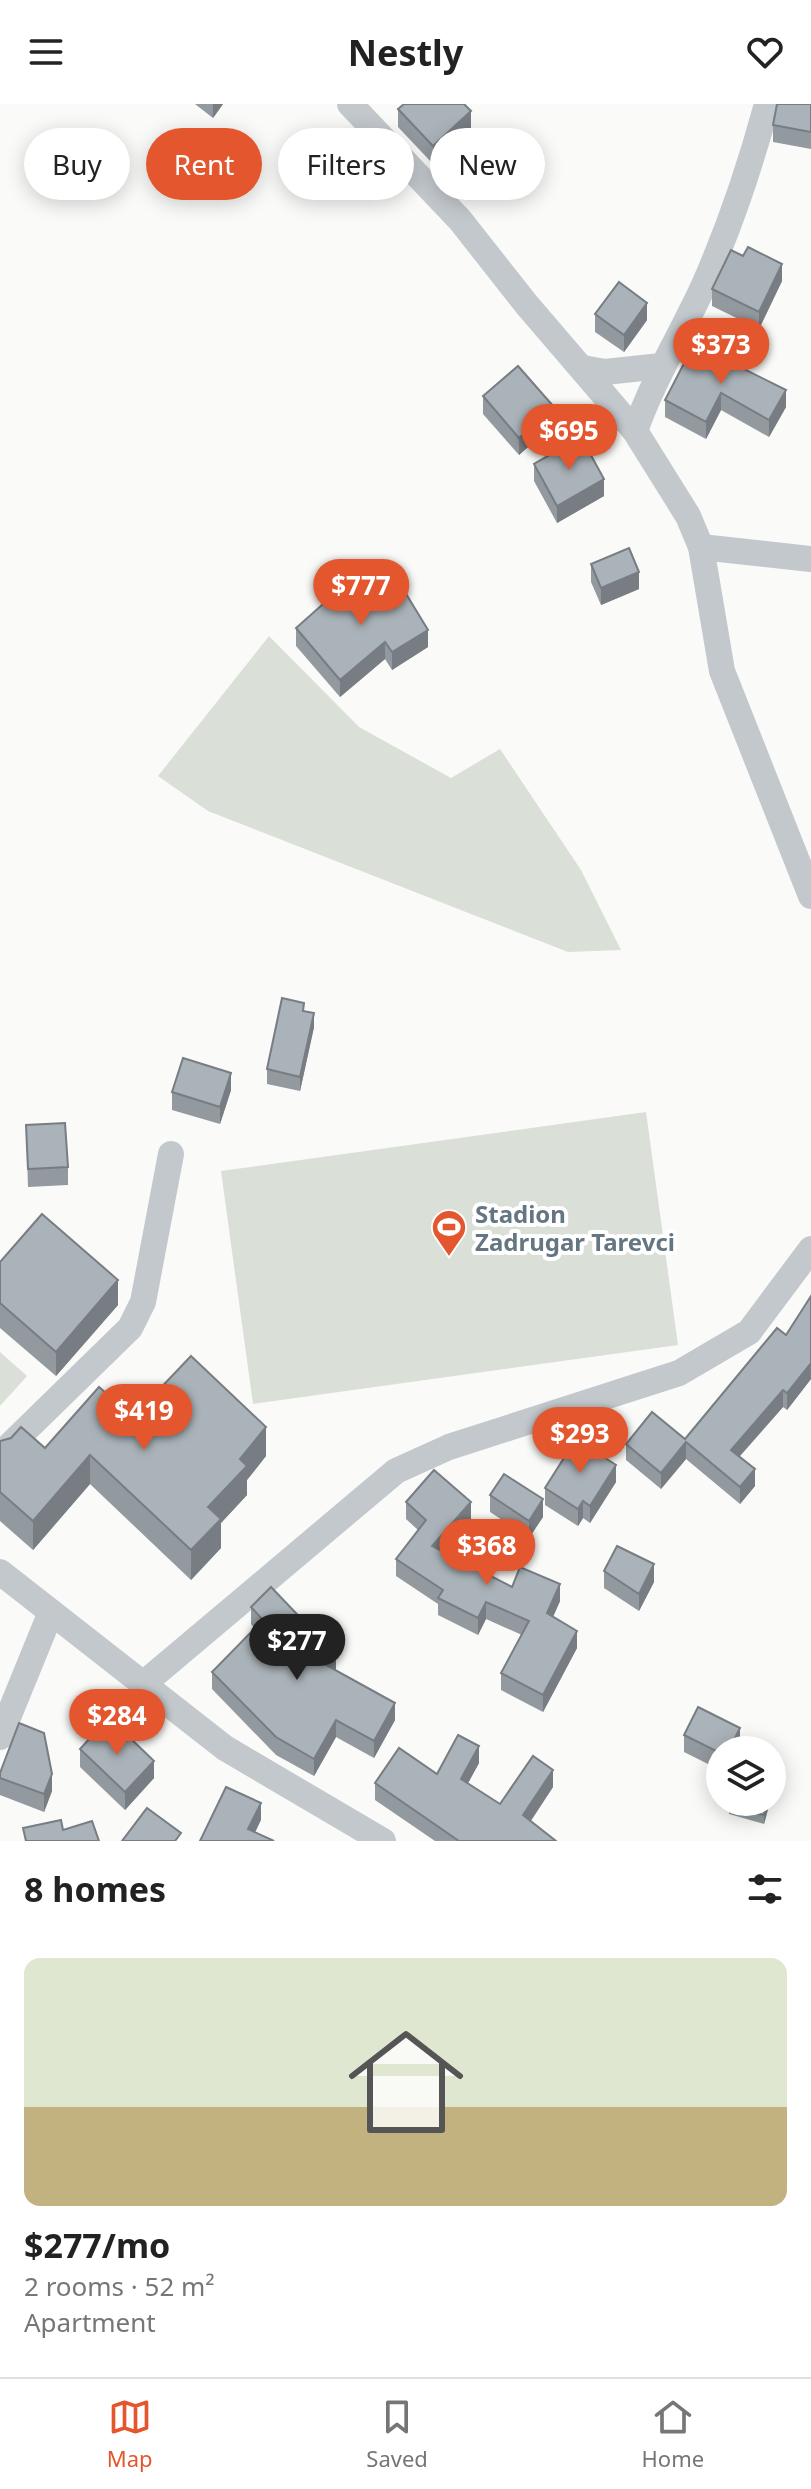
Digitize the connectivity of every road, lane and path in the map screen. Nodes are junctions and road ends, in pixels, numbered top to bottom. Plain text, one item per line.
1 (350, 104) edge
2 (767, 104) edge
3 (661, 366) junction
4 (583, 368) junction
5 (635, 431) junction
6 (701, 547) junction
7 (811, 559) edge
8 (811, 896) edge
9 (171, 1154) dead end
10 (811, 1249) edge
11 (0, 1455) edge
12 (0, 1572) edge
13 (51, 1612) junction
14 (142, 1685) junction
15 (0, 1737) edge
16 (383, 1841) edge

1 - 4 street
2 - 3 street
3 - 4 street
3 - 5 street
4 - 5 street
5 - 6 street
6 - 7 street
6 - 8 street
9 - 11 street
10 - 14 street
12 - 13 street
13 - 14 street
13 - 15 street
14 - 16 street

